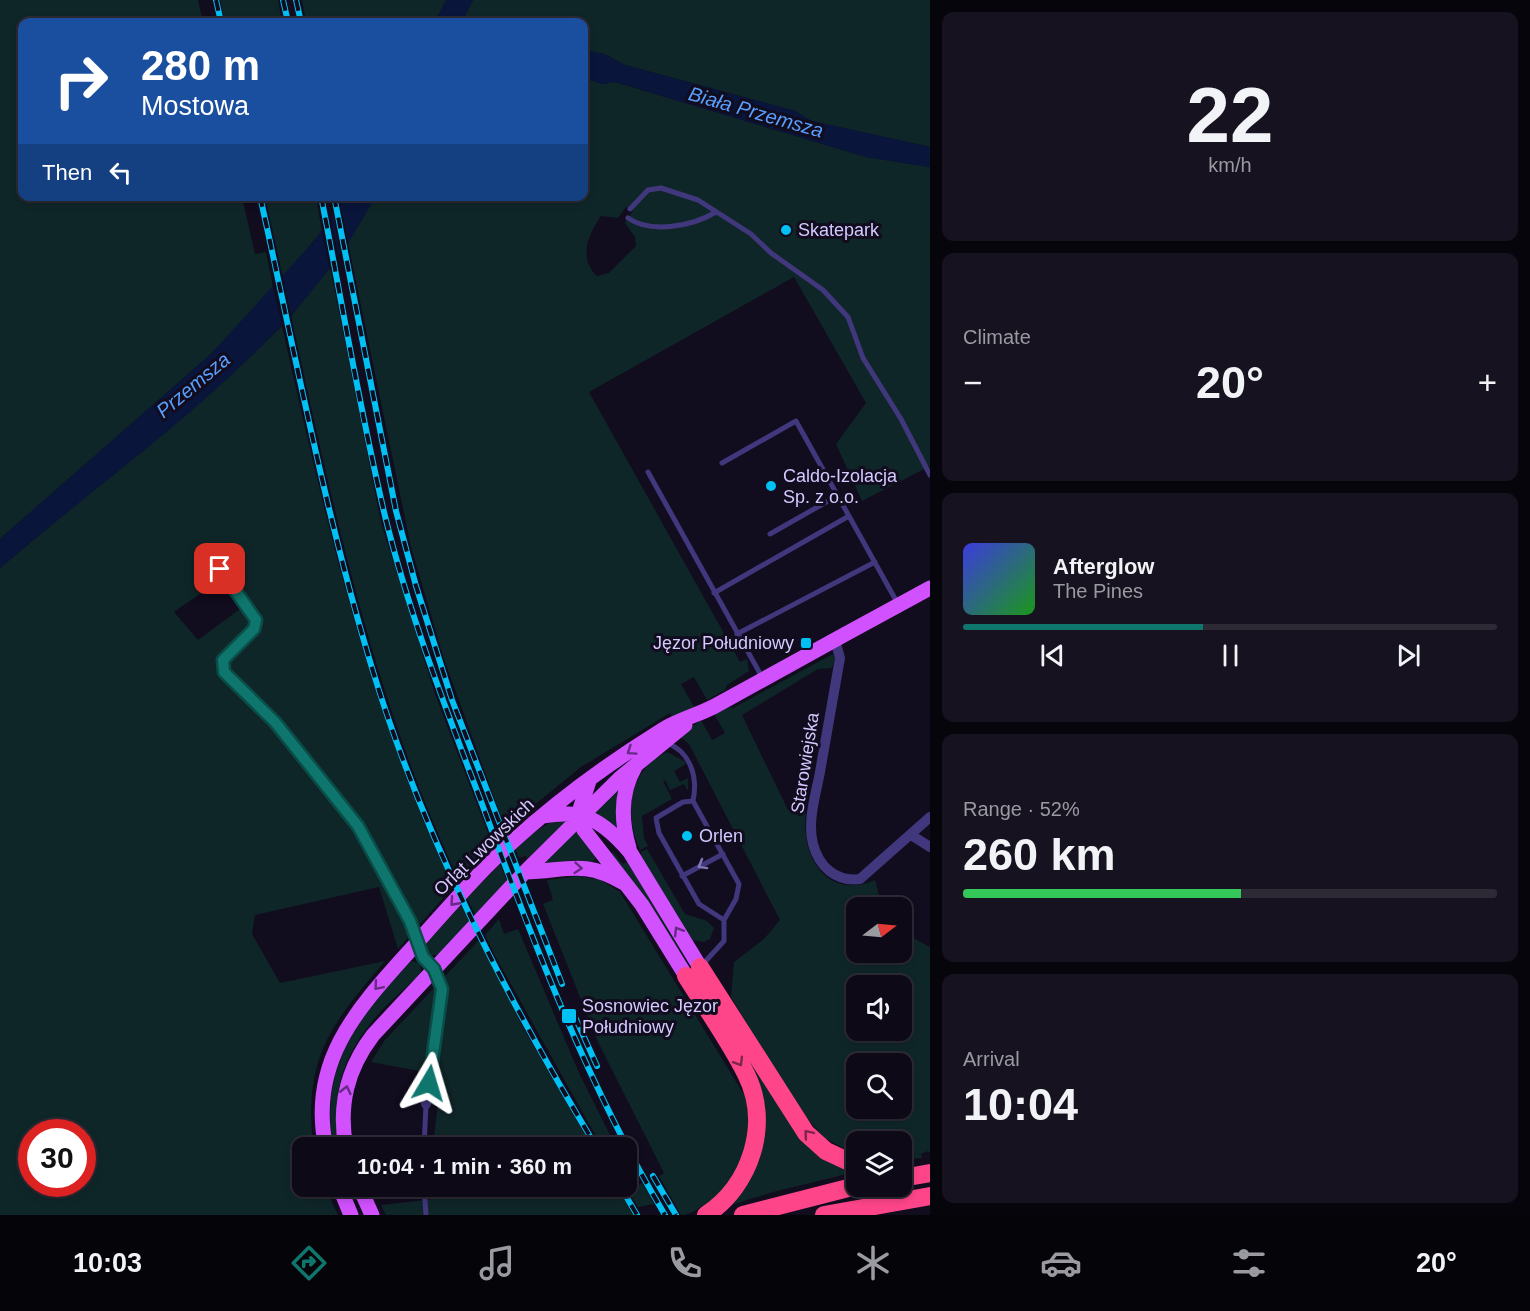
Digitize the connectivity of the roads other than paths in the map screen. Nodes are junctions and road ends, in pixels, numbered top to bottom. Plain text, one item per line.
1 (630, 209) dead end
2 (716, 212) junction
3 (628, 218) dead end
4 (722, 463) dead end
5 (648, 472) dead end
6 (930, 475) edge
7 (837, 496) junction
8 (849, 516) junction
9 (770, 534) dead end
10 (875, 562) junction
11 (220, 569) dead end
12 (930, 588) edge
13 (714, 593) junction
14 (899, 605) junction
15 (737, 634) junction
16 (835, 640) junction
17 (763, 678) junction
18 (691, 718) junction
19 (663, 742) junction
20 (640, 760) junction
21 (591, 778) junction
22 (693, 801) junction
23 (541, 816) junction
24 (582, 816) junction
25 (930, 817) edge
26 (911, 835) junction
27 (930, 847) edge
28 (630, 852) junction
29 (723, 854) junction
30 (525, 872) junction
31 (682, 876) junction
32 (627, 885) junction
33 (724, 920) junction
34 (417, 943) junction
35 (434, 969) junction
36 (693, 972) junction
37 (426, 1104) joint
38 (325, 1137) edge
39 (345, 1137) edge
40 (424, 1137) edge
41 (846, 1160) edge
42 (912, 1172) edge
43 (927, 1174) edge
44 (912, 1176) edge
45 (846, 1189) edge
46 (930, 1196) edge
47 (344, 1197) edge
48 (364, 1197) edge
49 (425, 1197) edge
50 (351, 1215) edge
51 (372, 1215) edge
52 (426, 1215) edge
53 (706, 1215) edge
54 (743, 1215) edge
55 (824, 1215) edge

1 - 2 lane
2 - 3 lane
2 - 6 lane
4 - 7 lane
5 - 13 lane
7 - 8 lane
7 - 9 lane
8 - 10 lane
8 - 13 lane
10 - 14 lane
10 - 15 lane
11 - 34 street
12 - 14 main road, Orląt Lwowskich
13 - 15 lane
14 - 16 main road, Orląt Lwowskich
15 - 17 lane
16 - 17 main road, Orląt Lwowskich
16 - 26 street, Starowiejska
17 - 18 main road, Orląt Lwowskich
18 - 19 main road, Orląt Lwowskich
18 -> 21 main road, Orląt Lwowskich
19 - 20 main road, Orląt Lwowskich
19 - 22 lane
20 - 24 main road, Orląt Lwowskich
20 - 28 main road
21 - 23 main road, Orląt Lwowskich
21 - 24 main road
22 - 29 lane
22 - 31 lane
23 - 24 main road
23 -> 34 main road, Orląt Lwowskich
24 - 28 main road
24 - 30 main road, Orląt Lwowskich
24 - 32 main road
25 - 26 street, Starowiejska
26 - 27 street
36 -> 28 main road
29 -> 31 lane
29 - 33 lane
30 -> 32 main road
30 - 35 main road, Orląt Lwowskich
31 - 33 lane
32 - 36 main road
33 - 36 lane
34 - 35 street
34 -> 38 main road, Orląt Lwowskich
35 - 37 street
39 -> 35 main road, Orląt Lwowskich
41 -> 36 highway
36 -> 53 highway
37 - 40 lane
42 - 43 highway
43 - 44 highway
45 - 54 highway
46 - 55 highway
47 - 50 main road
48 - 51 main road
49 - 52 lane

